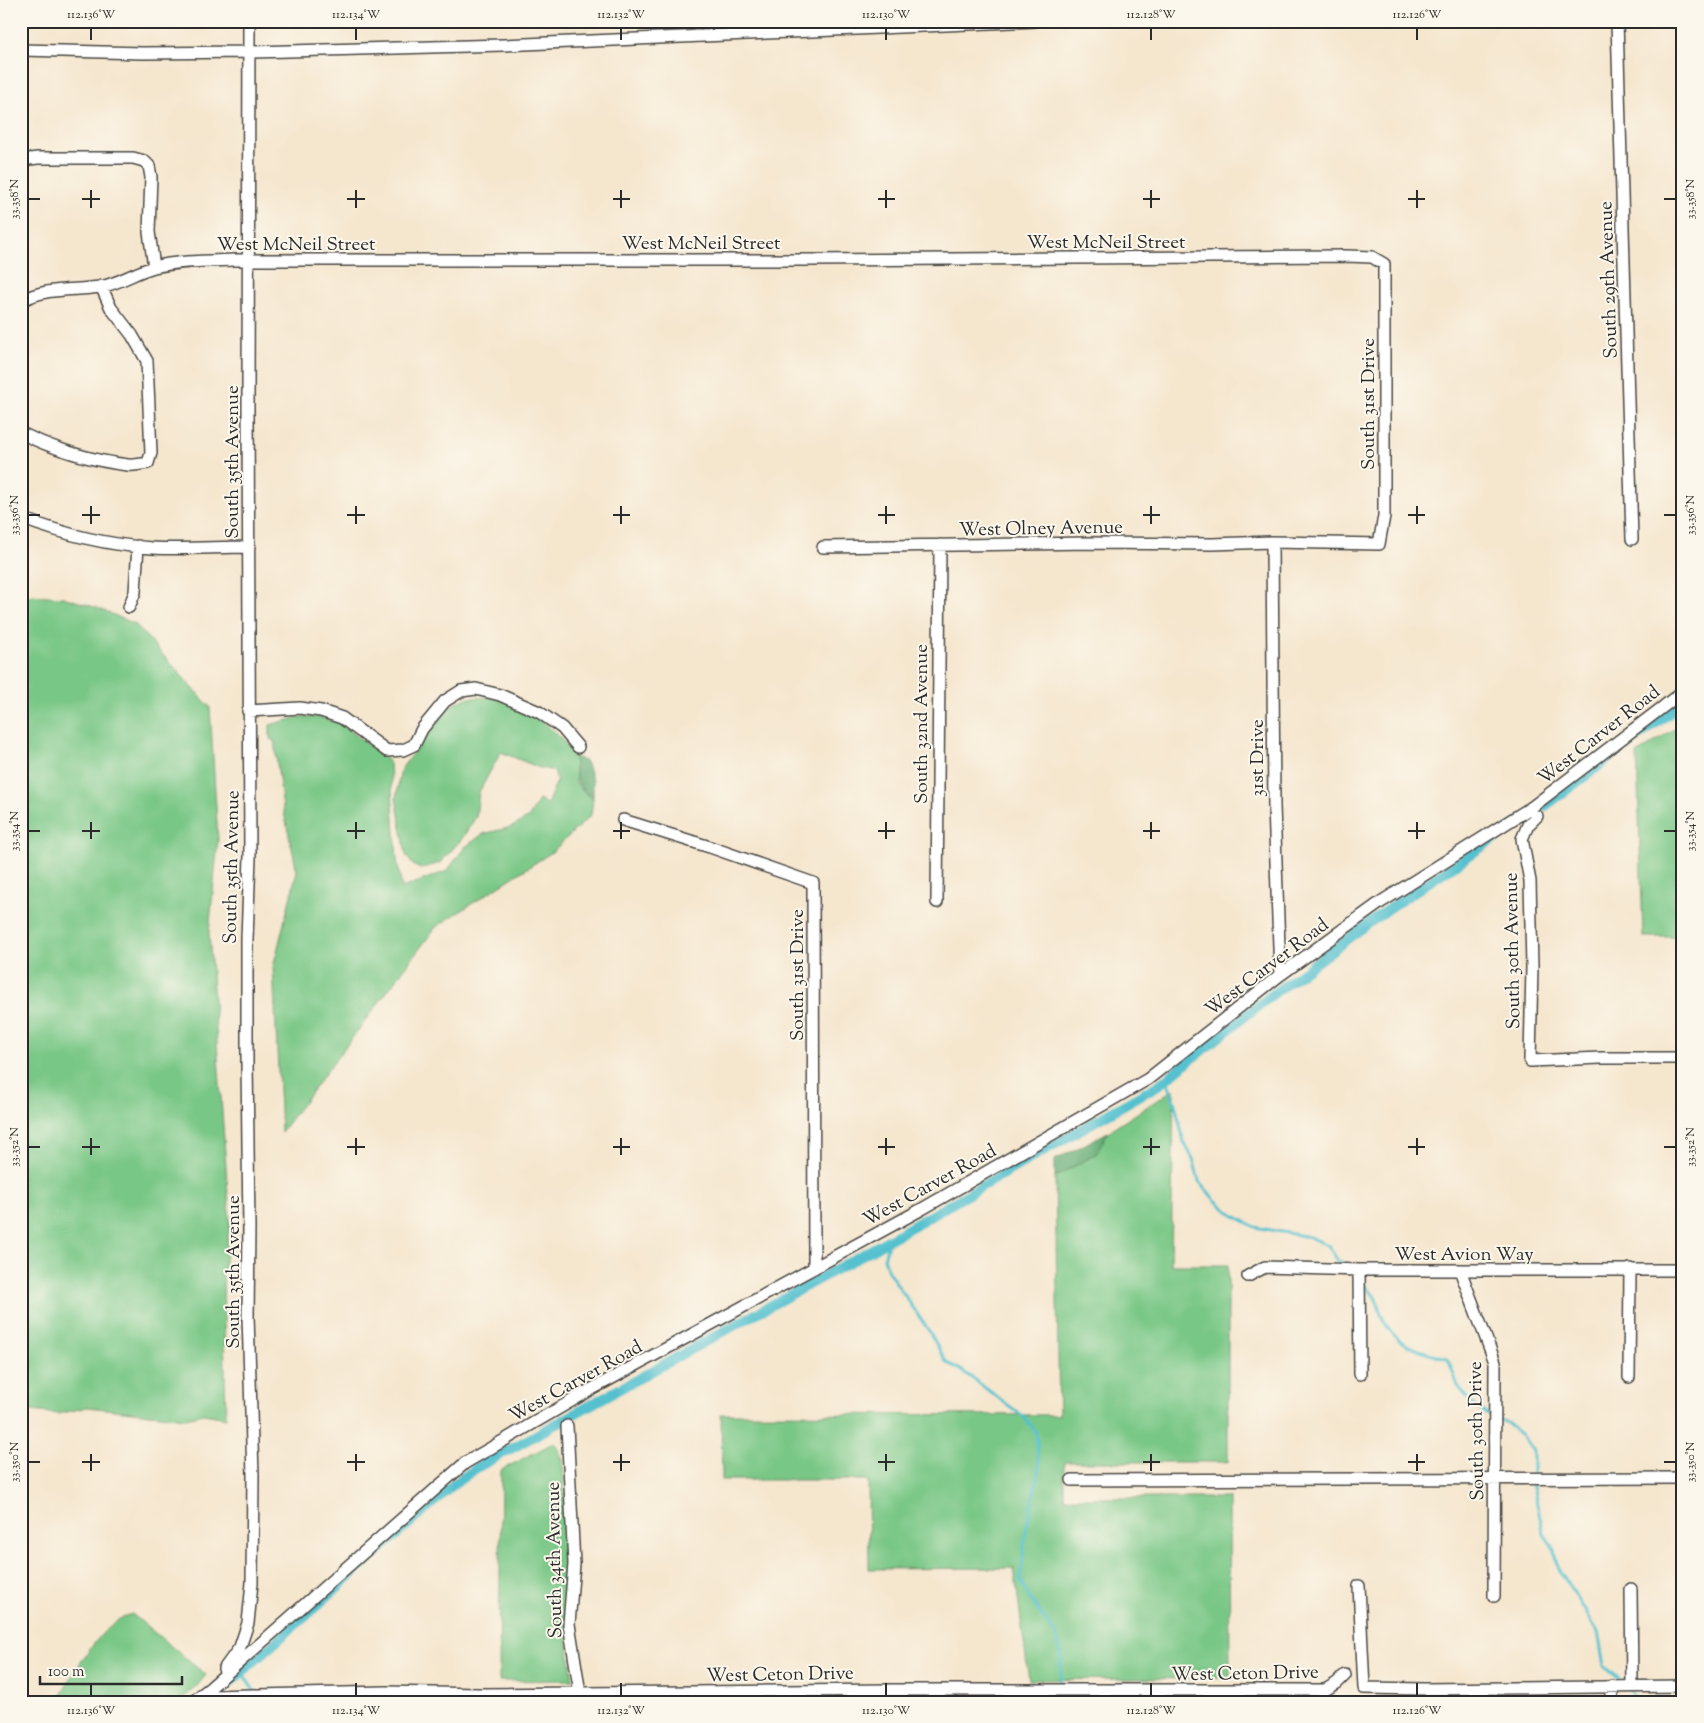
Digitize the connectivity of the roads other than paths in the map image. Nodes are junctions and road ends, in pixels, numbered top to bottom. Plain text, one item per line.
1 (249, 21) edge
2 (1035, 21) edge
3 (1617, 21) edge
4 (21, 50) edge
5 (250, 52) junction
6 (21, 160) edge
7 (248, 260) junction
8 (1384, 264) joint
9 (154, 267) junction
10 (101, 286) junction
11 (21, 301) edge
12 (21, 432) edge
13 (21, 518) edge
14 (1632, 538) dead end
15 (1272, 542) junction
16 (1379, 544) joint
17 (940, 545) junction
18 (138, 546) junction
19 (249, 547) junction
20 (823, 547) dead end
21 (129, 607) dead end
22 (1683, 691) edge
23 (248, 711) junction
24 (578, 747) dead end
25 (1537, 816) dead end
26 (623, 820) dead end
27 (937, 902) dead end
28 (1280, 975) junction
29 (1683, 1058) edge
30 (814, 1268) junction
31 (1630, 1269) junction
32 (1359, 1270) junction
33 (1460, 1270) junction
34 (1683, 1270) edge
35 (1248, 1276) dead end
36 (1360, 1374) dead end
37 (1629, 1377) dead end
38 (567, 1426) dead end
39 (1495, 1478) junction
40 (1683, 1478) edge
41 (1072, 1480) dead end
42 (1359, 1586) dead end
43 (1631, 1589) dead end
44 (1494, 1596) dead end
45 (1345, 1675) dead end
46 (1632, 1685) junction
47 (1612, 1686) junction
48 (1683, 1686) edge
49 (580, 1693) junction
50 (210, 1695) edge
51 (192, 1702) edge
52 (1612, 1702) edge

1 - 5 street, South 35th Avenue
2 - 5 street
3 - 14 street, South 29th Avenue
4 - 5 street
5 - 7 street, South 35th Avenue
6 - 9 street
7 - 8 street, West McNeil Street
7 - 9 street, West McNeil Street
7 - 19 street, South 35th Avenue
8 - 16 street, South 31st Drive
9 - 10 street, West McNeil Street
10 - 11 street, West McNeil Street
10 - 12 street
13 - 18 street
15 - 16 street, West Olney Avenue
15 - 17 street, West Olney Avenue
15 - 28 street, 31st Drive
17 - 20 street, West Olney Avenue
17 - 27 street, South 32nd Avenue
18 - 19 street
18 - 21 street
19 - 23 street, South 35th Avenue
22 - 28 street, West Carver Road
23 - 24 street
23 - 50 street, South 35th Avenue
25 - 29 street, South 30th Avenue
26 - 30 street, South 31st Drive
28 - 30 street, West Carver Road
30 - 50 street, West Carver Road
31 - 33 street, West Avion Way
31 - 34 street, West Avion Way
31 - 37 street
32 - 33 street, West Avion Way
32 - 35 street, West Avion Way
32 - 36 street
33 - 39 street, South 30th Drive
38 - 49 street, South 34th Avenue
39 - 40 street
39 - 41 street
39 - 44 street, South 30th Drive
42 - 47 street
43 - 46 street
45 - 49 street, West Ceton Drive
46 - 47 street
46 - 48 street
47 - 52 street
49 - 50 street, West Ceton Drive
50 - 51 street, West Carver Road

